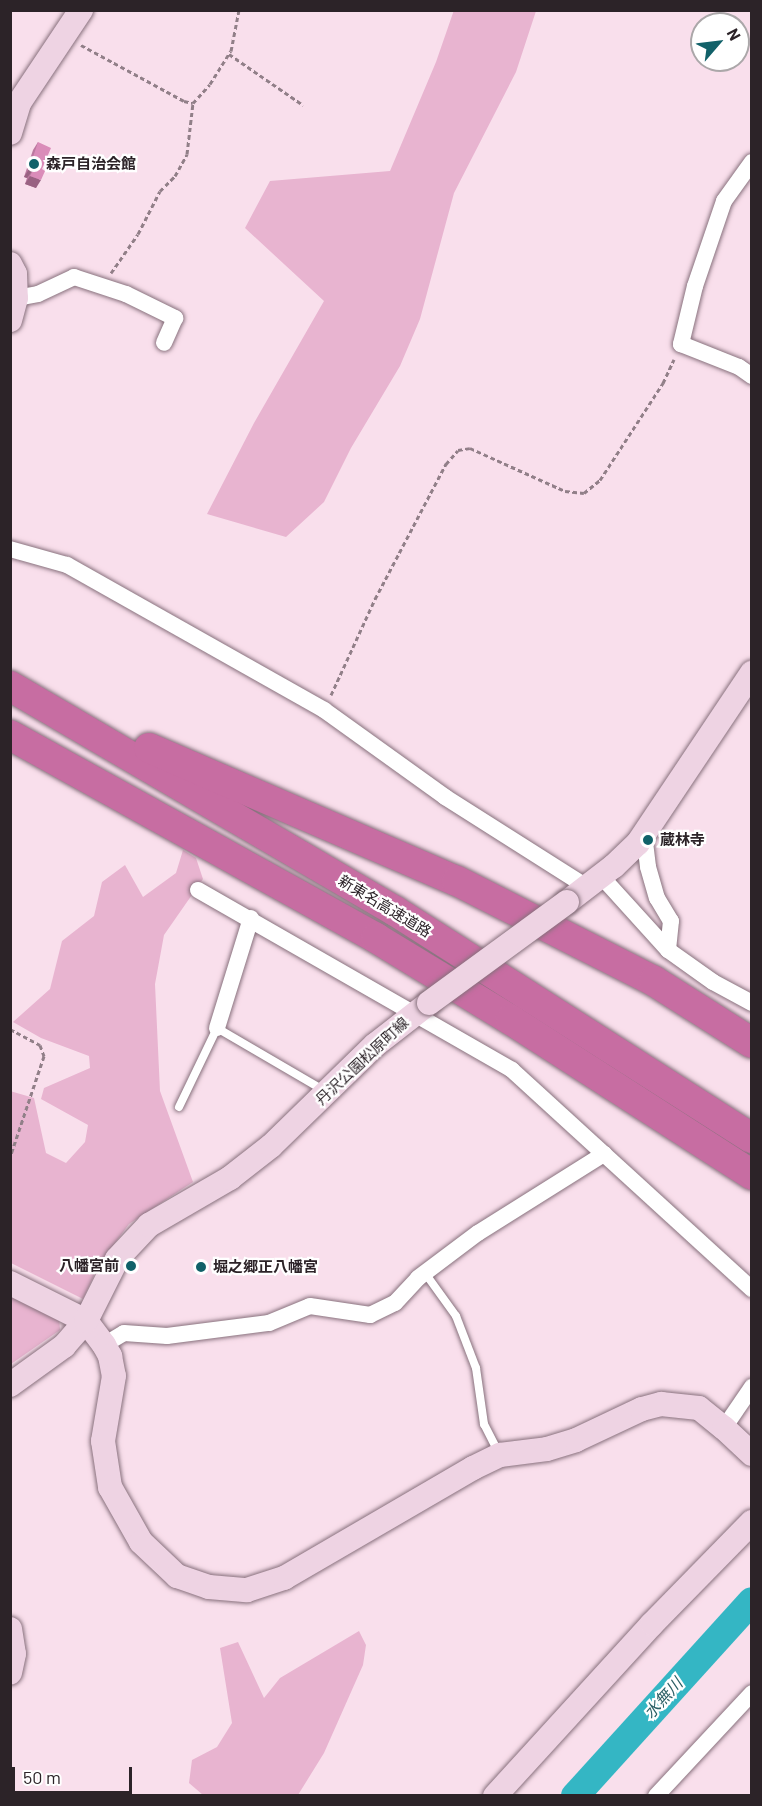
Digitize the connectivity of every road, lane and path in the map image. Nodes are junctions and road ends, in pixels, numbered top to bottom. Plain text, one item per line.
1 (81, 10) edge
2 (239, 10) edge
3 (64, 36) junction
4 (229, 54) junction
5 (193, 103) junction
6 (303, 105) dead end
7 (10, 133) edge
8 (752, 162) edge
9 (10, 264) edge
10 (102, 286) junction
11 (14, 309) edge
12 (165, 343) dead end
13 (681, 344) junction
14 (752, 376) edge
15 (10, 549) edge
16 (752, 673) edge
17 (13, 687) edge
18 (324, 710) junction
19 (10, 735) edge
20 (644, 834) junction
21 (594, 882) junction
22 (198, 890) dead end
23 (251, 918) junction
24 (668, 950) junction
25 (752, 1004) edge
26 (421, 1009) junction
27 (217, 1028) junction
28 (10, 1029) edge
29 (752, 1042) edge
30 (327, 1093) junction
31 (179, 1107) dead end
32 (752, 1138) edge
33 (604, 1154) junction
34 (10, 1157) edge
35 (752, 1175) edge
36 (425, 1273) junction
37 (15, 1285) edge
38 (752, 1289) edge
39 (80, 1317) junction
40 (104, 1345) junction
41 (10, 1385) edge
42 (752, 1387) edge
43 (724, 1428) junction
44 (752, 1454) edge
45 (500, 1455) junction
46 (752, 1522) edge
47 (10, 1629) edge
48 (10, 1673) edge
49 (752, 1693) edge
50 (495, 1796) edge
51 (656, 1796) edge

1 - 3 street
2 - 4 path
3 - 5 path
3 - 7 street
4 - 5 path
4 - 6 path
5 - 10 path
8 - 13 street
9 - 11 street
10 - 11 street
10 - 12 street
13 - 14 street
13 - 18 path
15 - 18 street
16 - 20 street, 丹沢公園松原町線
17 - 29 highway
17 - 32 highway, 新東名高速道路
18 - 21 street
19 - 35 highway
20 - 21 street, 丹沢公園松原町線
20 - 24 street
21 - 24 street
21 - 26 street, 丹沢公園松原町線, bridge
22 - 23 street
23 - 26 street
23 - 27 street
24 - 25 street
26 - 30 street, 丹沢公園松原町線
26 - 33 street
27 - 30 lane
27 - 31 lane
28 - 34 path
30 - 39 street, 丹沢公園松原町線
33 - 36 street
33 - 38 street
36 - 40 street
36 - 45 lane
37 - 39 street
39 - 40 street
39 - 41 street, 丹沢公園松原町線
40 - 45 street
42 - 43 street
43 - 44 street
43 - 45 street
46 - 50 street
47 - 48 street
49 - 51 street

